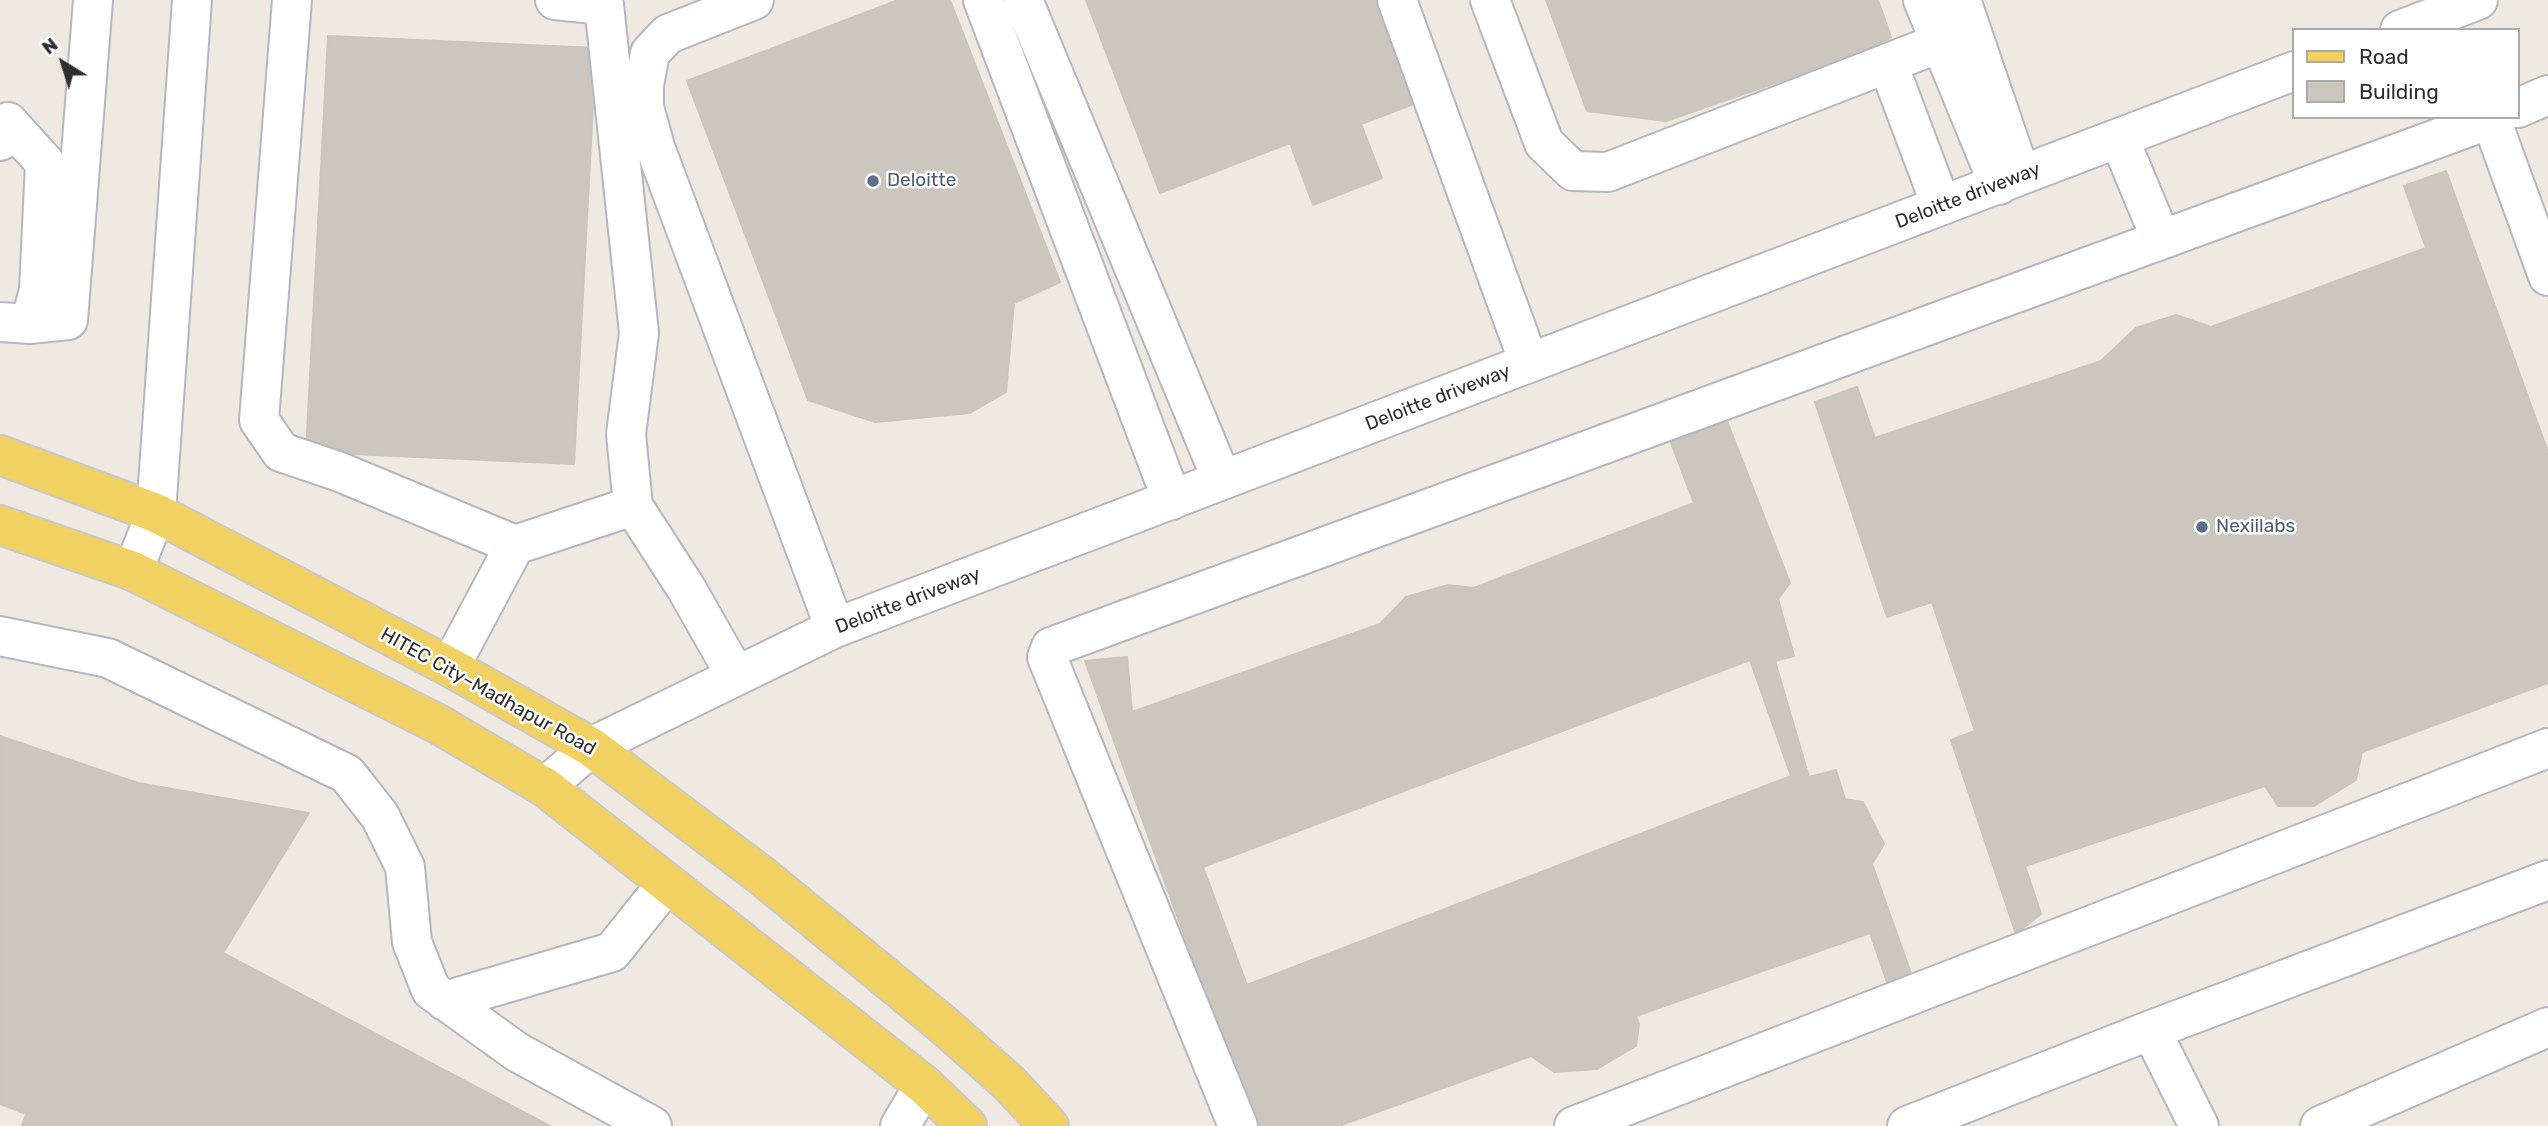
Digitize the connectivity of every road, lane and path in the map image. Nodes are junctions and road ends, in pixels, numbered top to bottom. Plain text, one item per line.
1 (93, 0) edge
2 (192, 0) edge
3 (292, 0) edge
4 (555, 0) edge
5 (754, 0) edge
6 (983, 0) edge
7 (1024, 0) edge
8 (1397, 0) edge
9 (1490, 0) edge
10 (1923, 0) edge
11 (1961, 0) edge
12 (2478, 0) edge
13 (2434, 8) edge
14 (2403, 28) edge
15 (1942, 42) junction
16 (1888, 64) junction
17 (2292, 72) edge
18 (2548, 95) edge
19 (2520, 107) edge
20 (2491, 119) edge
21 (2503, 119) edge
22 (2119, 138) junction
23 (0, 143) edge
24 (2010, 180) junction
25 (1941, 205) junction
26 (2161, 239) junction
27 (2548, 276) edge
28 (11, 323) edge
29 (1529, 363) junction
30 (0, 455) edge
31 (1222, 480) junction
32 (1172, 500) junction
33 (633, 506) junction
34 (156, 513) junction
35 (0, 525) edge
36 (515, 545) junction
37 (133, 570) junction
38 (835, 628) junction
39 (0, 636) edge
40 (450, 667) junction
41 (736, 676) junction
42 (591, 747) junction
43 (2548, 748) edge
44 (545, 788) junction
45 (2548, 880) edge
46 (667, 883) junction
47 (445, 1000) junction
48 (2548, 1027) edge
49 (2151, 1030) junction
50 (924, 1085) junction
51 (652, 1126) edge
52 (900, 1126) edge
53 (967, 1126) edge
54 (1049, 1126) edge
55 (1238, 1126) edge
56 (1574, 1126) edge
57 (1907, 1126) edge
58 (2199, 1126) edge
59 (2319, 1126) edge

1 - 28 street
2 - 34 street
3 - 36 street
4 - 33 street
5 - 38 street
6 - 32 street
7 - 31 street
8 - 29 street
9 - 16 street
10 - 15 street
11 - 24 street
12 - 13 street
13 - 14 street
15 - 16 street
15 - 24 street
16 - 25 street
17 - 22 street, Deloitte driveway
18 - 19 street
20 - 26 street
21 - 27 street
22 - 24 street, Deloitte driveway
22 - 26 street
23 - 28 street
24 - 25 street, Deloitte driveway
25 - 29 street, Deloitte driveway
26 - 55 street
29 - 31 street, Deloitte driveway
30 - 34 main road, HITEC City–Madhapur Road
31 - 32 street, Deloitte driveway
32 - 38 street, Deloitte driveway
33 - 36 street
33 - 41 street
34 - 37 street
34 - 40 main road, HITEC City–Madhapur Road
35 - 37 main road
36 - 40 street
37 - 44 main road
38 - 41 street, Deloitte driveway
39 - 47 street
40 - 42 main road, HITEC City–Madhapur Road
41 - 42 street, Deloitte driveway
42 - 44 street, Deloitte driveway
42 - 54 main road, HITEC City–Madhapur Road
43 - 56 street
44 - 46 main road
45 - 49 street
46 - 47 street
46 - 50 main road
47 - 51 street
48 - 59 street
49 - 57 street
49 - 58 street
50 - 52 street
50 - 53 main road

